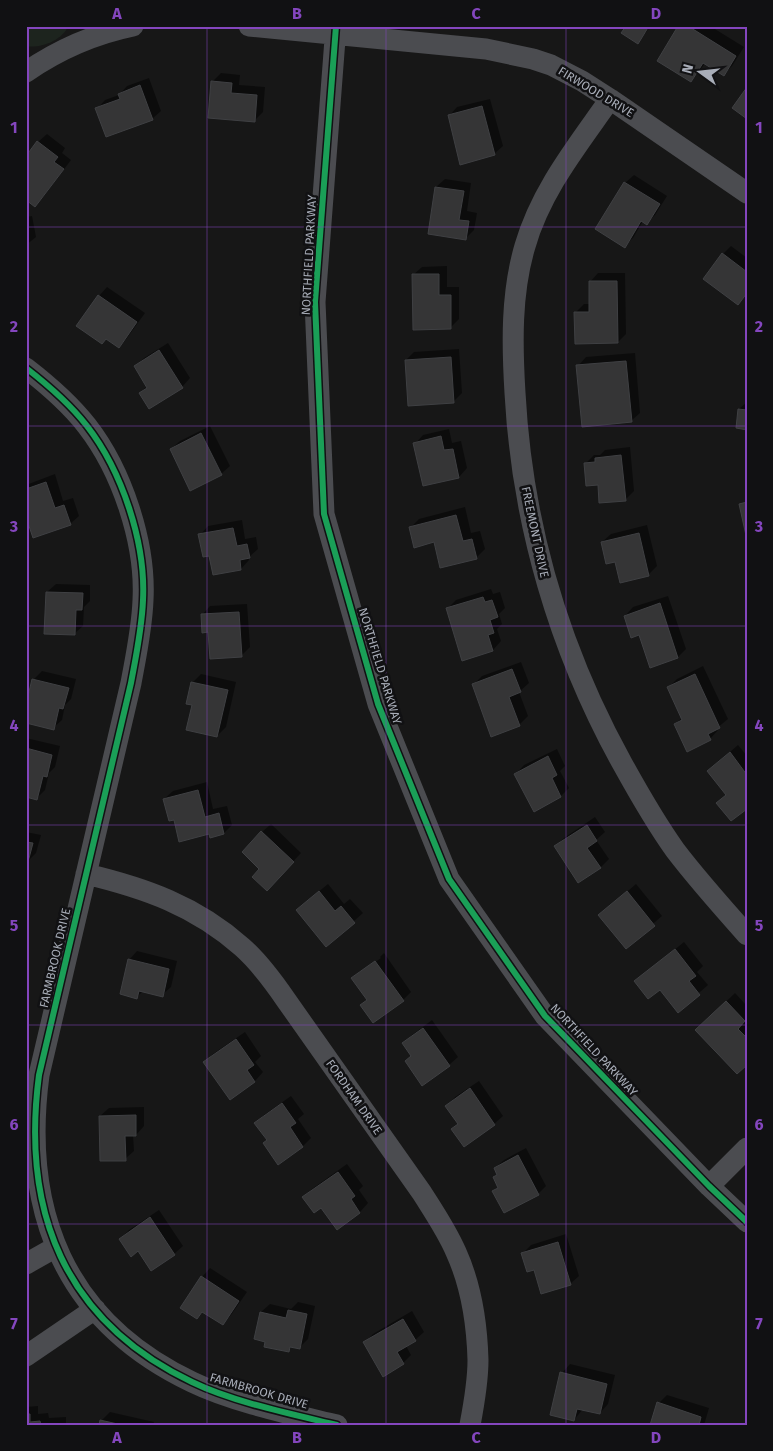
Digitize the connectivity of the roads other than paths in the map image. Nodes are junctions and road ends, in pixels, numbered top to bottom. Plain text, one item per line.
1 (133, 26) edge
2 (249, 26) edge
3 (336, 30) edge
4 (90, 32) edge
5 (26, 72) edge
6 (610, 98) junction
7 (747, 193) edge
8 (26, 368) edge
9 (86, 874) junction
10 (747, 934) edge
11 (747, 1148) edge
12 (709, 1186) junction
13 (747, 1222) edge
14 (56, 1247) junction
15 (26, 1264) edge
16 (95, 1309) junction
17 (26, 1356) edge
18 (337, 1425) edge
19 (470, 1425) edge

1 - 4 street
2 - 3 street, FIRWOOD DRIVE
3 - 6 street, FIRWOOD DRIVE
3 - 12 street, NORTHFIELD PARKWAY
4 - 5 street
6 - 7 street, FIRWOOD DRIVE
6 - 10 street, FREEMONT DRIVE
8 - 9 street, FARMBROOK DRIVE
9 - 14 street, FARMBROOK DRIVE
9 - 19 street, FORDHAM DRIVE
11 - 12 street
12 - 13 street, NORTHFIELD PARKWAY
14 - 15 street
14 - 16 street, FARMBROOK DRIVE
16 - 17 street
16 - 18 street, FARMBROOK DRIVE

